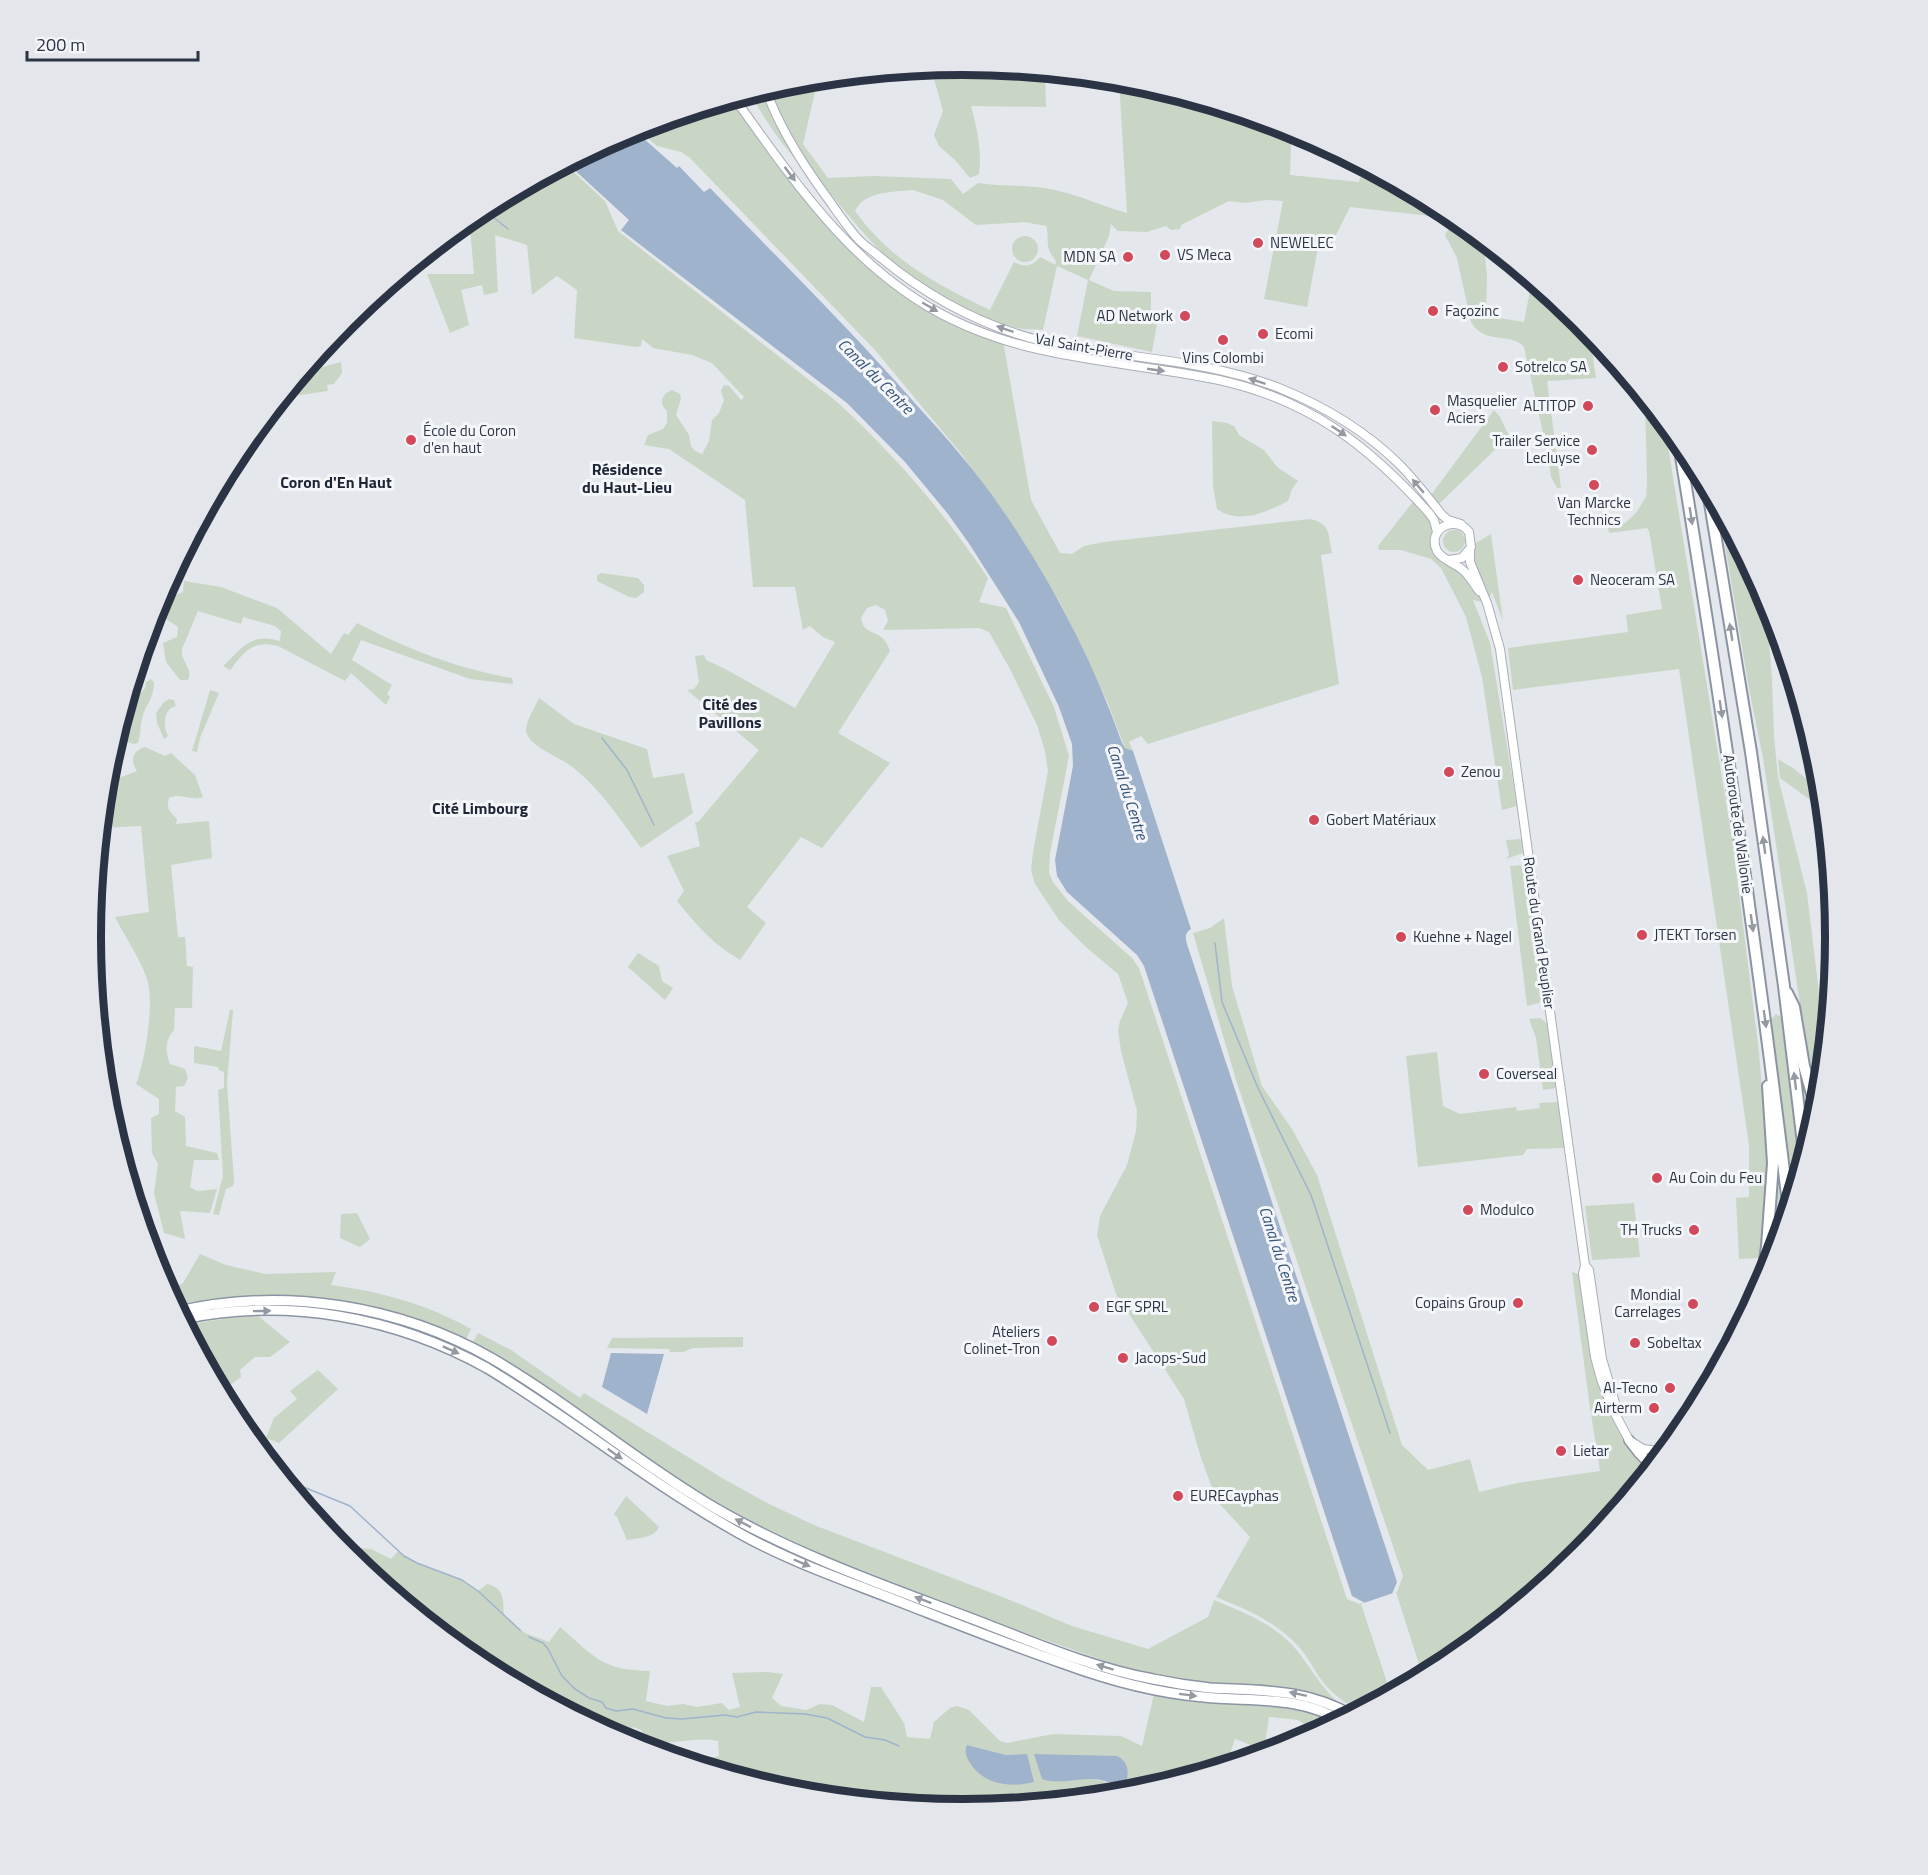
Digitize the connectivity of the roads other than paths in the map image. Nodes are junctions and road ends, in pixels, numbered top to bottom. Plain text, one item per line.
1 (769, 98) edge
2 (739, 105) edge
3 (1681, 458) edge
4 (1710, 505) edge
5 (1461, 524) junction
6 (1437, 532) junction
7 (1470, 550) junction
8 (1449, 560) junction
9 (1487, 603) junction
10 (1784, 986) junction
11 (1772, 1071) junction
12 (1812, 1094) edge
13 (1802, 1141) edge
14 (1787, 1195) edge
15 (1766, 1256) edge
16 (1585, 1265) junction
17 (186, 1310) edge
18 (190, 1318) edge
19 (1629, 1440) junction
20 (1660, 1446) edge
21 (1657, 1451) edge
22 (1648, 1462) edge
23 (1345, 1711) edge
24 (1332, 1717) edge

5 -> 1 main road, Val Saint-Pierre
2 -> 6 main road, Val Saint-Pierre
3 -> 11 highway, Autoroute de Wallonie
10 -> 4 highway, Autoroute de Wallonie
5 - 6 main road
5 - 7 main road
6 - 8 main road
7 - 8 main road
7 - 9 main road, Route du Grand Peuplier
8 - 9 main road, Route du Grand Peuplier
9 - 16 main road, Route du Grand Peuplier
10 - 12 highway
13 -> 10 highway, Autoroute de Wallonie
11 - 14 highway, Autoroute de Wallonie
11 - 15 highway
16 - 19 main road, Route du Grand Peuplier
16 - 20 main road
23 -> 17 highway
18 -> 24 highway
19 - 21 main road
19 - 22 highway

